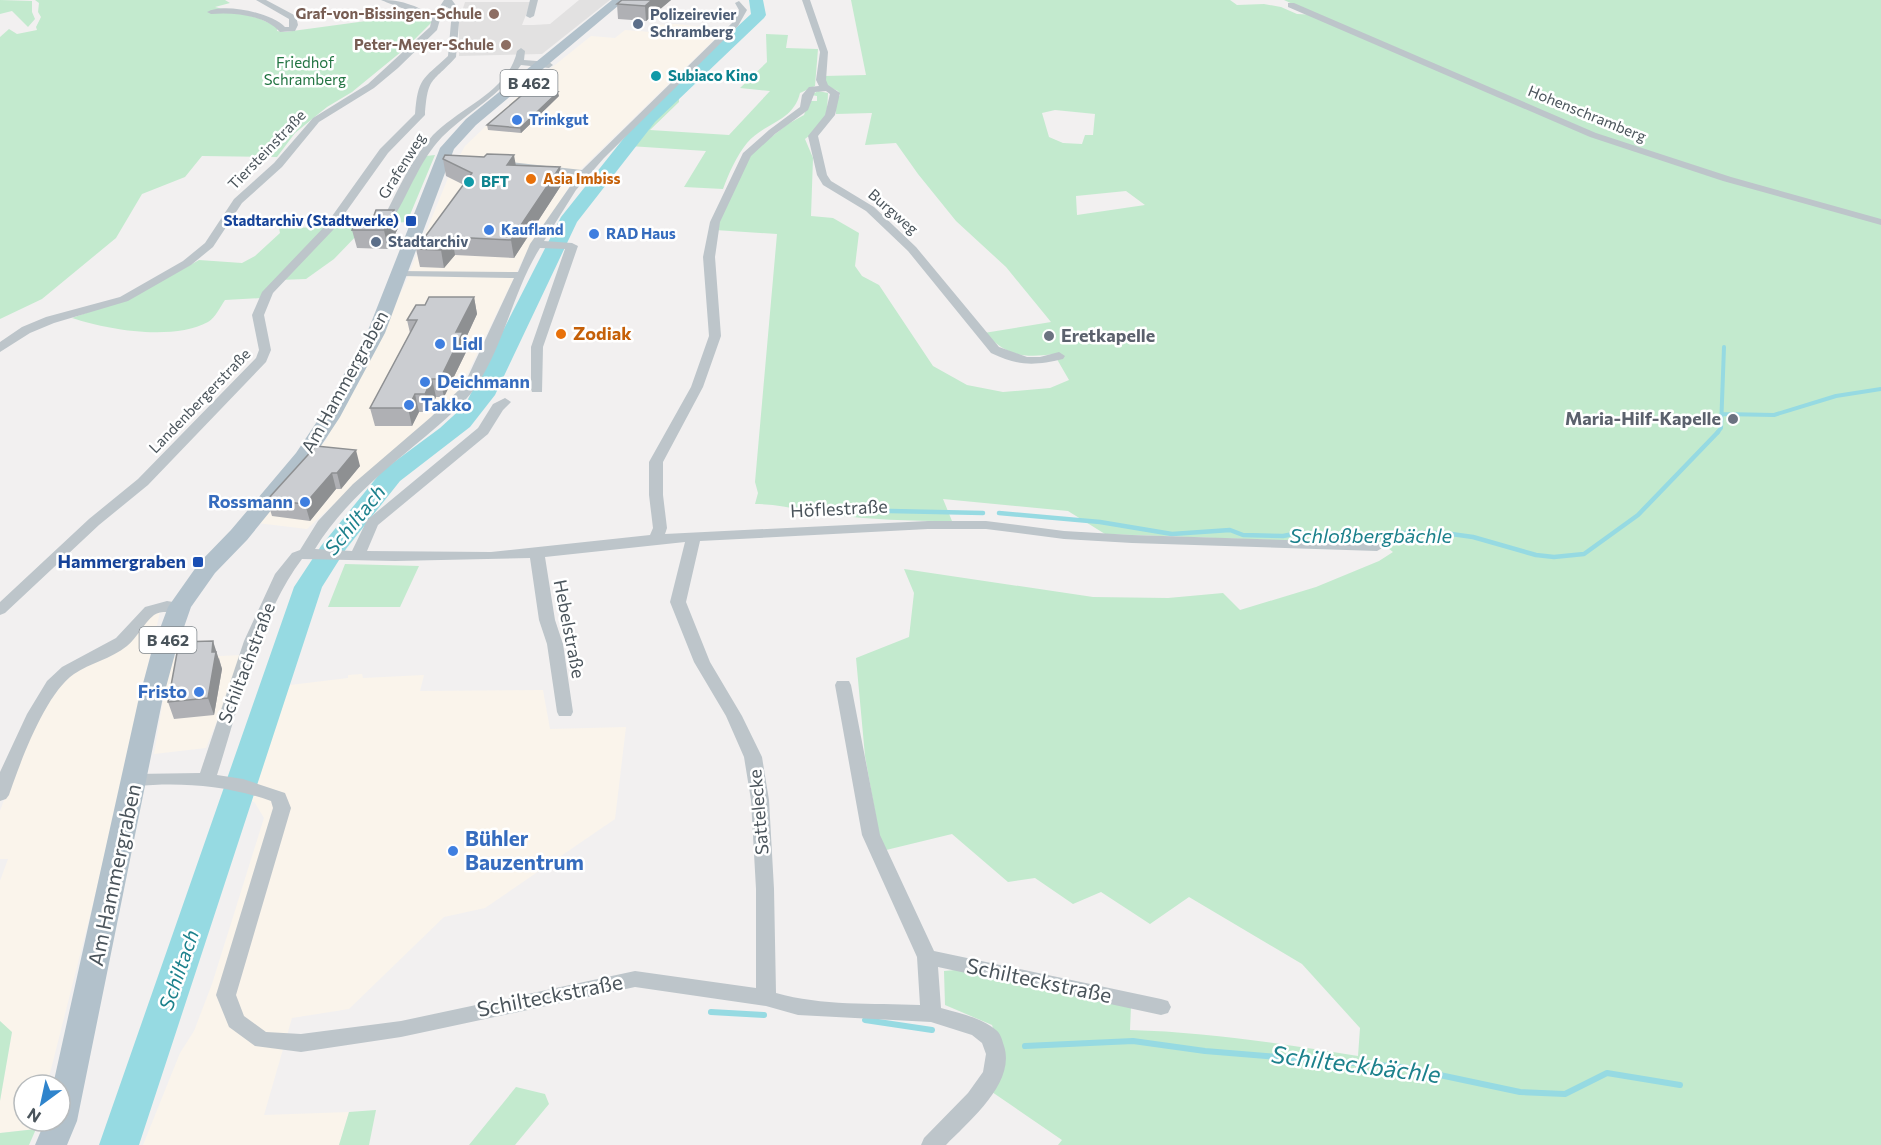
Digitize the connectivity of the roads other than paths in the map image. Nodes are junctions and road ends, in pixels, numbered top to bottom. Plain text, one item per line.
1 (260, 0) edge
2 (385, 0) edge
3 (534, 0) edge
4 (619, 0) edge
5 (629, 0) edge
6 (806, 0) edge
7 (448, 1) edge
8 (740, 3) dead end
9 (1291, 5) dead end
10 (438, 16) junction
11 (530, 16) dead end
12 (227, 20) dead end
13 (521, 51) dead end
14 (519, 62) junction
15 (545, 65) junction
16 (824, 87) junction
17 (480, 161) edge
18 (584, 173) junction
19 (390, 214) edge
20 (1881, 222) edge
21 (541, 245) junction
22 (401, 273) junction
23 (521, 275) junction
24 (0, 348) edge
25 (1059, 356) dead end
26 (537, 389) dead end
27 (504, 402) dead end
28 (694, 537) junction
29 (656, 539) junction
30 (1377, 547) dead end
31 (312, 553) junction
32 (537, 554) junction
33 (357, 556) junction
34 (180, 606) junction
35 (0, 610) edge
36 (843, 685) dead end
37 (565, 712) dead end
38 (135, 780) junction
39 (215, 780) junction
40 (0, 795) edge
41 (927, 957) junction
42 (766, 998) junction
43 (1161, 1007) dead end
44 (931, 1014) junction
45 (51, 1145) edge
46 (932, 1145) edge

1 - 12 street
2 - 10 street
3 - 11 street
4 - 15 main road, B 462
5 - 15 main road, B 462
6 - 16 street, Burgweg
7 - 10 street, Tiersteinstraße
7 - 35 street, Landenbergerstraße
8 - 18 street, Schiltachstraße
9 - 20 street, Hohenschramberg
10 - 24 street, Tiersteinstraße
13 - 14 street, Grafenweg
14 - 15 street
14 - 19 street, Grafenweg
15 - 22 main road, Am Hammergraben / B 462
16 - 25 street, Burgweg
16 - 29 street
17 - 18 street
18 - 21 street, Schiltachstraße
21 - 23 street, Schiltachstraße
21 - 26 street
22 - 23 street
22 - 34 main road, Am Hammergraben / B 462
23 - 31 street, Schiltachstraße
27 - 33 street
28 - 29 street, Höflestraße
28 - 30 street, Höflestraße
28 - 42 street, Sattelecke
29 - 32 street, Höflestraße
31 - 33 street, Höflestraße
31 - 39 street, Schiltachstraße
32 - 33 street, Höflestraße
32 - 37 street, Hebelstraße
34 - 38 main road, Am Hammergraben / B 462
34 - 40 street
36 - 41 street
38 - 39 street
38 - 45 main road, Am Hammergraben / B 462
39 - 42 street, Schilteckstraße
41 - 43 street, Schilteckstraße
41 - 44 street
42 - 44 street, Schilteckstraße
44 - 46 street, Schilteckstraße

